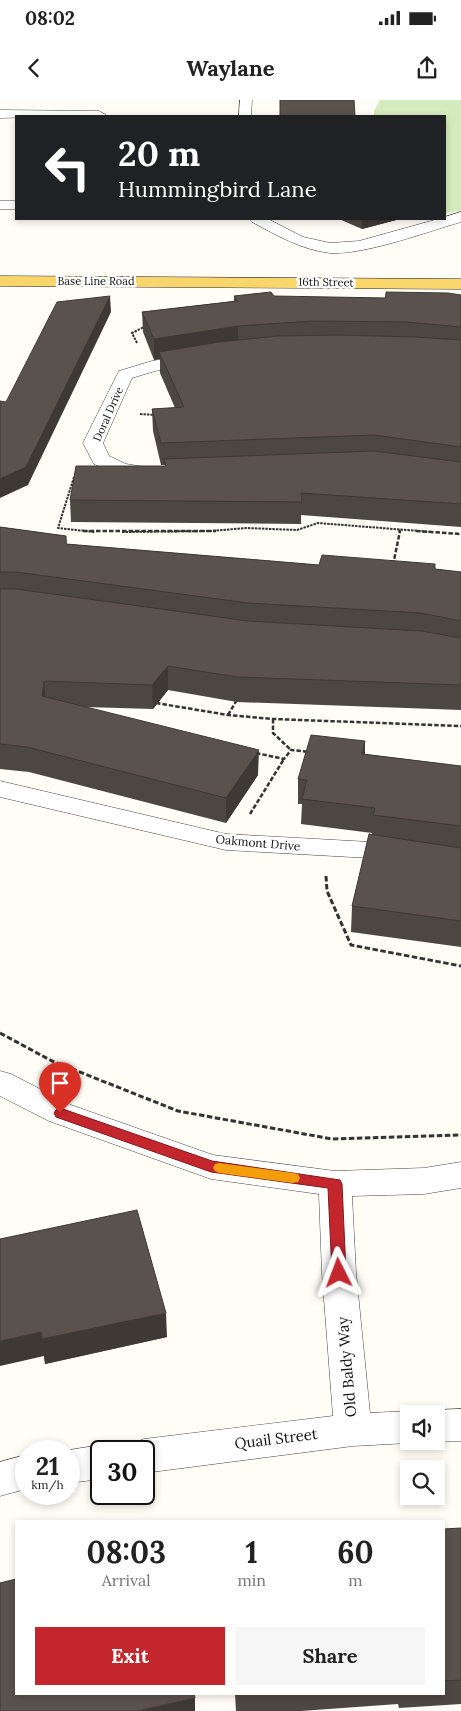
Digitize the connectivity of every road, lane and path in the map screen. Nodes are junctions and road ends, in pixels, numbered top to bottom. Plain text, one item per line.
1 (104, 100) edge
2 (246, 100) edge
3 (0, 114) edge
4 (50, 115) edge
5 (99, 115) edge
6 (245, 115) edge
7 (0, 205) edge
8 (15, 205) edge
9 (461, 217) edge
10 (259, 220) edge
11 (0, 281) edge
12 (192, 281) joint
13 (461, 284) edge
14 (153, 325) edge
15 (211, 357) edge
16 (152, 366) junction
17 (108, 412) junction
18 (155, 420) edge
19 (100, 460) junction
20 (173, 472) edge
21 (317, 514) edge
22 (318, 523) junction
23 (400, 529) junction
24 (461, 534) edge
25 (391, 572) edge
26 (241, 692) edge
27 (151, 702) edge
28 (228, 715) junction
29 (273, 719) junction
30 (461, 726) edge
31 (291, 750) junction
32 (310, 752) edge
33 (256, 753) edge
34 (284, 759) junction
35 (0, 789) edge
36 (226, 842) junction
37 (325, 848) junction
38 (461, 863) edge
39 (461, 966) edge
40 (0, 1033) edge
41 (0, 1082) edge
42 (461, 1135) edge
43 (461, 1175) edge
44 (335, 1184) junction
45 (461, 1425) edge
46 (445, 1426) edge
47 (400, 1427) edge
48 (352, 1430) junction
49 (155, 1455) edge
50 (15, 1475) edge
51 (0, 1479) edge

1 - 5 street
2 - 6 street
3 - 4 street
7 - 8 street
9 - 10 street
11 - 12 main road, Base Line Road
12 - 13 main road, 16th Street
14 - 16 path
15 - 16 street, Doral Drive
16 - 17 street, Doral Drive
17 - 18 path
17 - 19 street, Doral Drive
19 - 20 street
19 - 22 path
21 - 22 path
22 - 23 path
23 - 24 path
23 - 25 path
26 - 28 path
27 - 28 path
28 - 29 path
29 - 30 path
29 - 31 path
31 - 32 path
31 - 34 path
33 - 34 path
34 - 36 path
35 - 36 street, Oakmont Drive
36 - 37 street, Oakmont Drive
37 - 38 street, Oakmont Drive
37 - 39 path
40 - 42 path
41 - 44 street
43 - 44 street
44 - 48 street, Old Baldy Way
45 - 46 street
47 - 48 street, Quail Street
48 - 49 street, Quail Street
50 - 51 street

